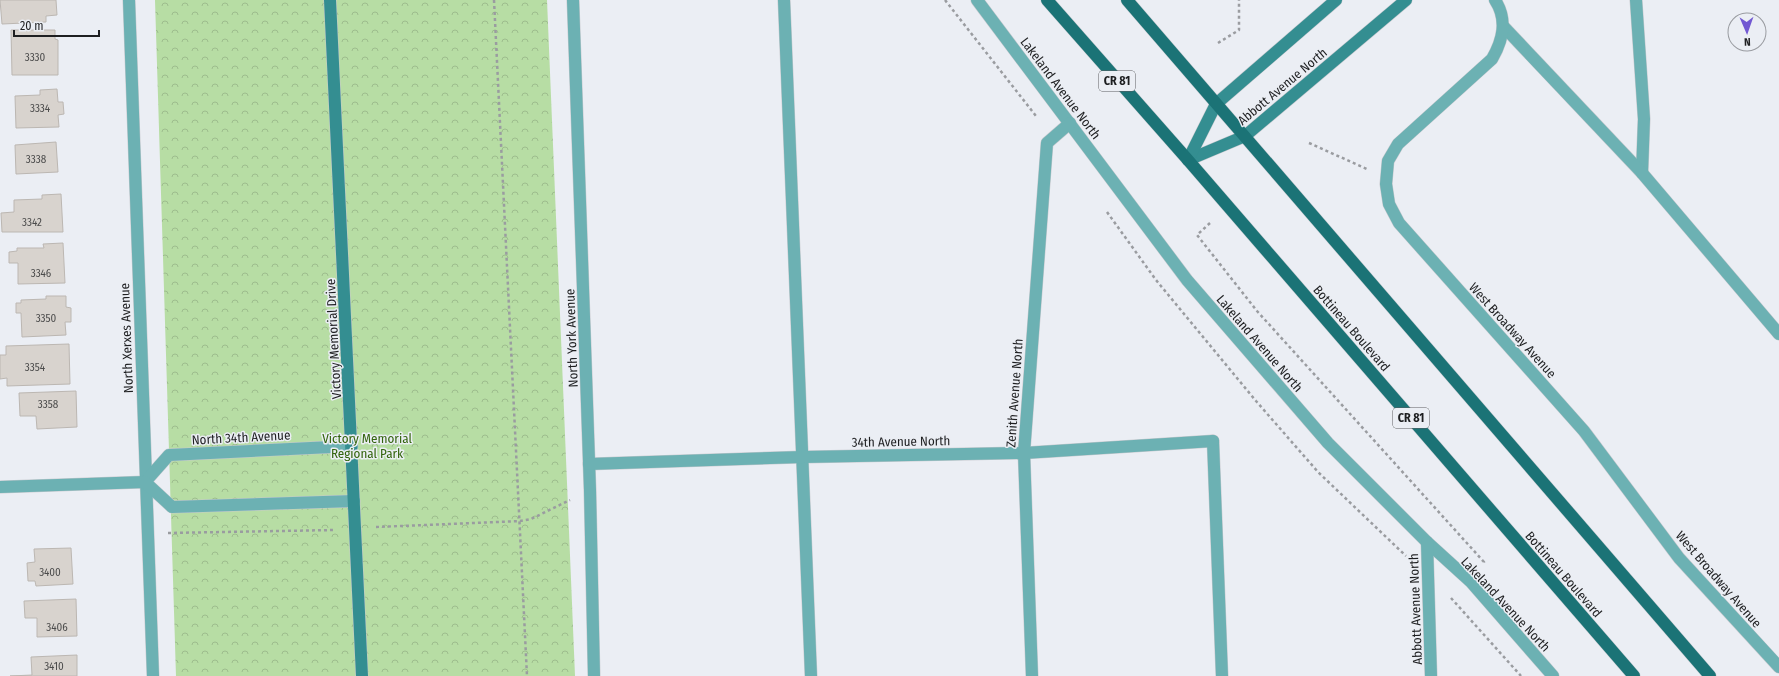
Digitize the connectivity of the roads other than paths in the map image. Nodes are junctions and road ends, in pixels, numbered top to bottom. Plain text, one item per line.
1 (129, 0) edge
2 (330, 0) edge
3 (573, 0) edge
4 (784, 0) edge
5 (977, 0) edge
6 (1047, 0) edge
7 (1127, 0) edge
8 (1336, 0) edge
9 (1406, 0) edge
10 (1495, 0) edge
11 (1636, 0) edge
12 (1504, 27) junction
13 (1216, 104) junction
14 (1070, 123) junction
15 (1245, 136) junction
16 (1188, 160) junction
17 (1642, 173) junction
18 (1779, 334) edge
19 (352, 446) junction
20 (1024, 453) junction
21 (803, 457) junction
22 (589, 464) junction
23 (145, 482) junction
24 (0, 487) edge
25 (354, 502) junction
26 (1427, 542) junction
27 (1779, 667) edge
28 (152, 676) edge
29 (362, 676) edge
30 (594, 676) edge
31 (811, 676) edge
32 (1032, 676) edge
33 (1222, 676) edge
34 (1431, 676) edge
35 (1553, 676) edge
36 (1634, 676) edge
37 (1710, 676) edge

1 - 23 street, North Xerxes Avenue
2 - 19 street, Victory Memorial Drive
3 - 22 street, North York Avenue
4 - 21 street
5 - 14 street, Lakeland Avenue North
6 - 16 main road, Bottineau Boulevard / CR 81
7 - 13 main road
8 - 13 street
9 - 15 street, Abbott Avenue North
10 - 12 street
11 - 17 street
12 - 17 street
12 - 27 street, West Broadway Avenue
13 - 15 main road
13 - 16 street
14 - 20 street, Zenith Avenue North
14 - 26 street, Lakeland Avenue North
15 - 16 street, Abbott Avenue North
15 - 37 main road
16 - 36 main road, Bottineau Boulevard / CR 81
17 - 18 street
19 - 23 street, North 34th Avenue
19 - 25 street, Victory Memorial Drive
20 - 21 street, 34th Avenue North
20 - 32 street, Zenith Avenue North
20 - 33 street, 34th Avenue North
21 - 22 street, 34th Avenue North
21 - 31 street
22 - 30 street, North York Avenue
23 - 24 street
23 - 25 street
23 - 28 street, North Xerxes Avenue
25 - 29 street, Victory Memorial Drive
26 - 34 street, Abbott Avenue North
26 - 35 street, Lakeland Avenue North

